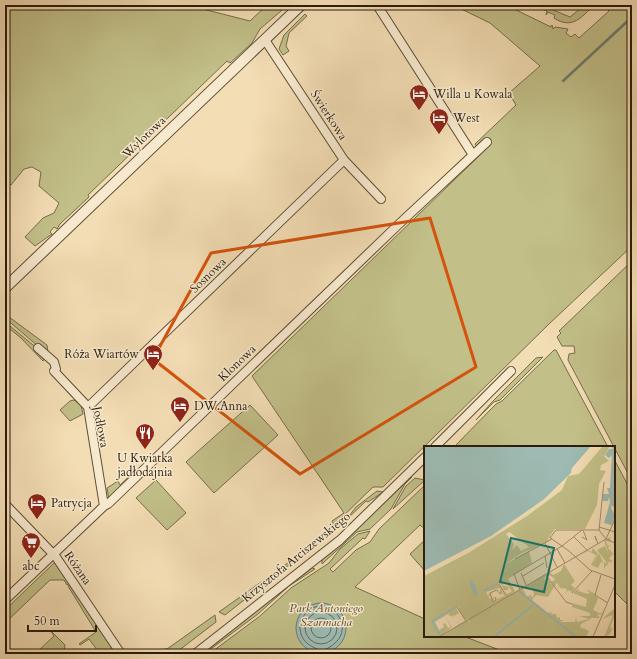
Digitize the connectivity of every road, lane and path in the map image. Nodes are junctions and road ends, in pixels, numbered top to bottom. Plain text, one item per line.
1 (301, 5) edge
2 (376, 5) edge
3 (265, 40) junction
4 (487, 142) dead end
5 (473, 155) junction
6 (344, 160) junction
7 (381, 199) dead end
8 (5, 288) edge
9 (38, 348) dead end
10 (511, 371) dead end
11 (88, 407) junction
12 (436, 446) edge
13 (424, 458) edge
14 (5, 504) edge
15 (104, 506) junction
16 (53, 554) junction
17 (5, 600) edge
18 (121, 654) edge
19 (195, 654) edge

1 - 3 street, Wylotowa
2 - 5 street
3 - 6 street, Świerkowa
3 - 8 street, Wylotowa
4 - 5 street, Klonowa
5 - 15 street, Klonowa
6 - 7 street, Świerkowa
6 - 11 street, Sosnowa
9 - 11 street, Jodłowa
10 - 12 street
11 - 15 street, Jodłowa
13 - 19 street, Krzysztofa Arciszewskiego
14 - 16 street, Różana
15 - 16 street, Klonowa
16 - 17 street, Klonowa
16 - 18 street, Różana

